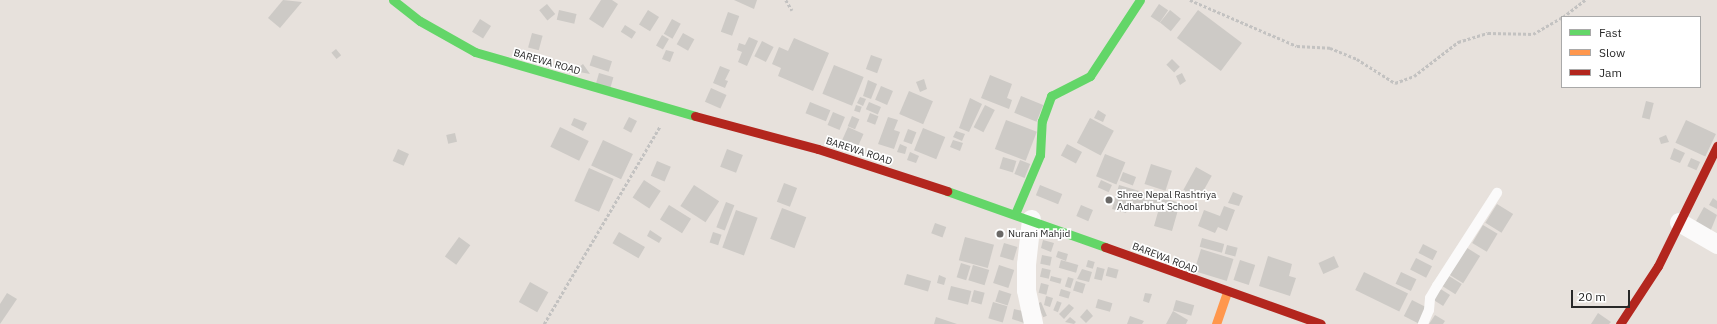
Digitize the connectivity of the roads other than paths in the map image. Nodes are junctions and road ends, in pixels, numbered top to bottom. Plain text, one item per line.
1 (393, 0) edge
2 (1140, 0) edge
3 (1717, 146) edge
4 (1497, 193) dead end
5 (1023, 216) junction
6 (1679, 222) junction
7 (1717, 244) edge
8 (1227, 292) junction
9 (1033, 324) edge
10 (1216, 324) edge
11 (1321, 324) edge
12 (1423, 324) edge
13 (1620, 324) edge

1 - 5 main road, BAREWA ROAD
2 - 5 main road
3 - 6 main road
4 - 12 lane
5 - 8 main road, BAREWA ROAD
5 - 9 street
6 - 7 street
6 - 13 main road
8 - 10 main road
8 - 11 main road, BAREWA ROAD

